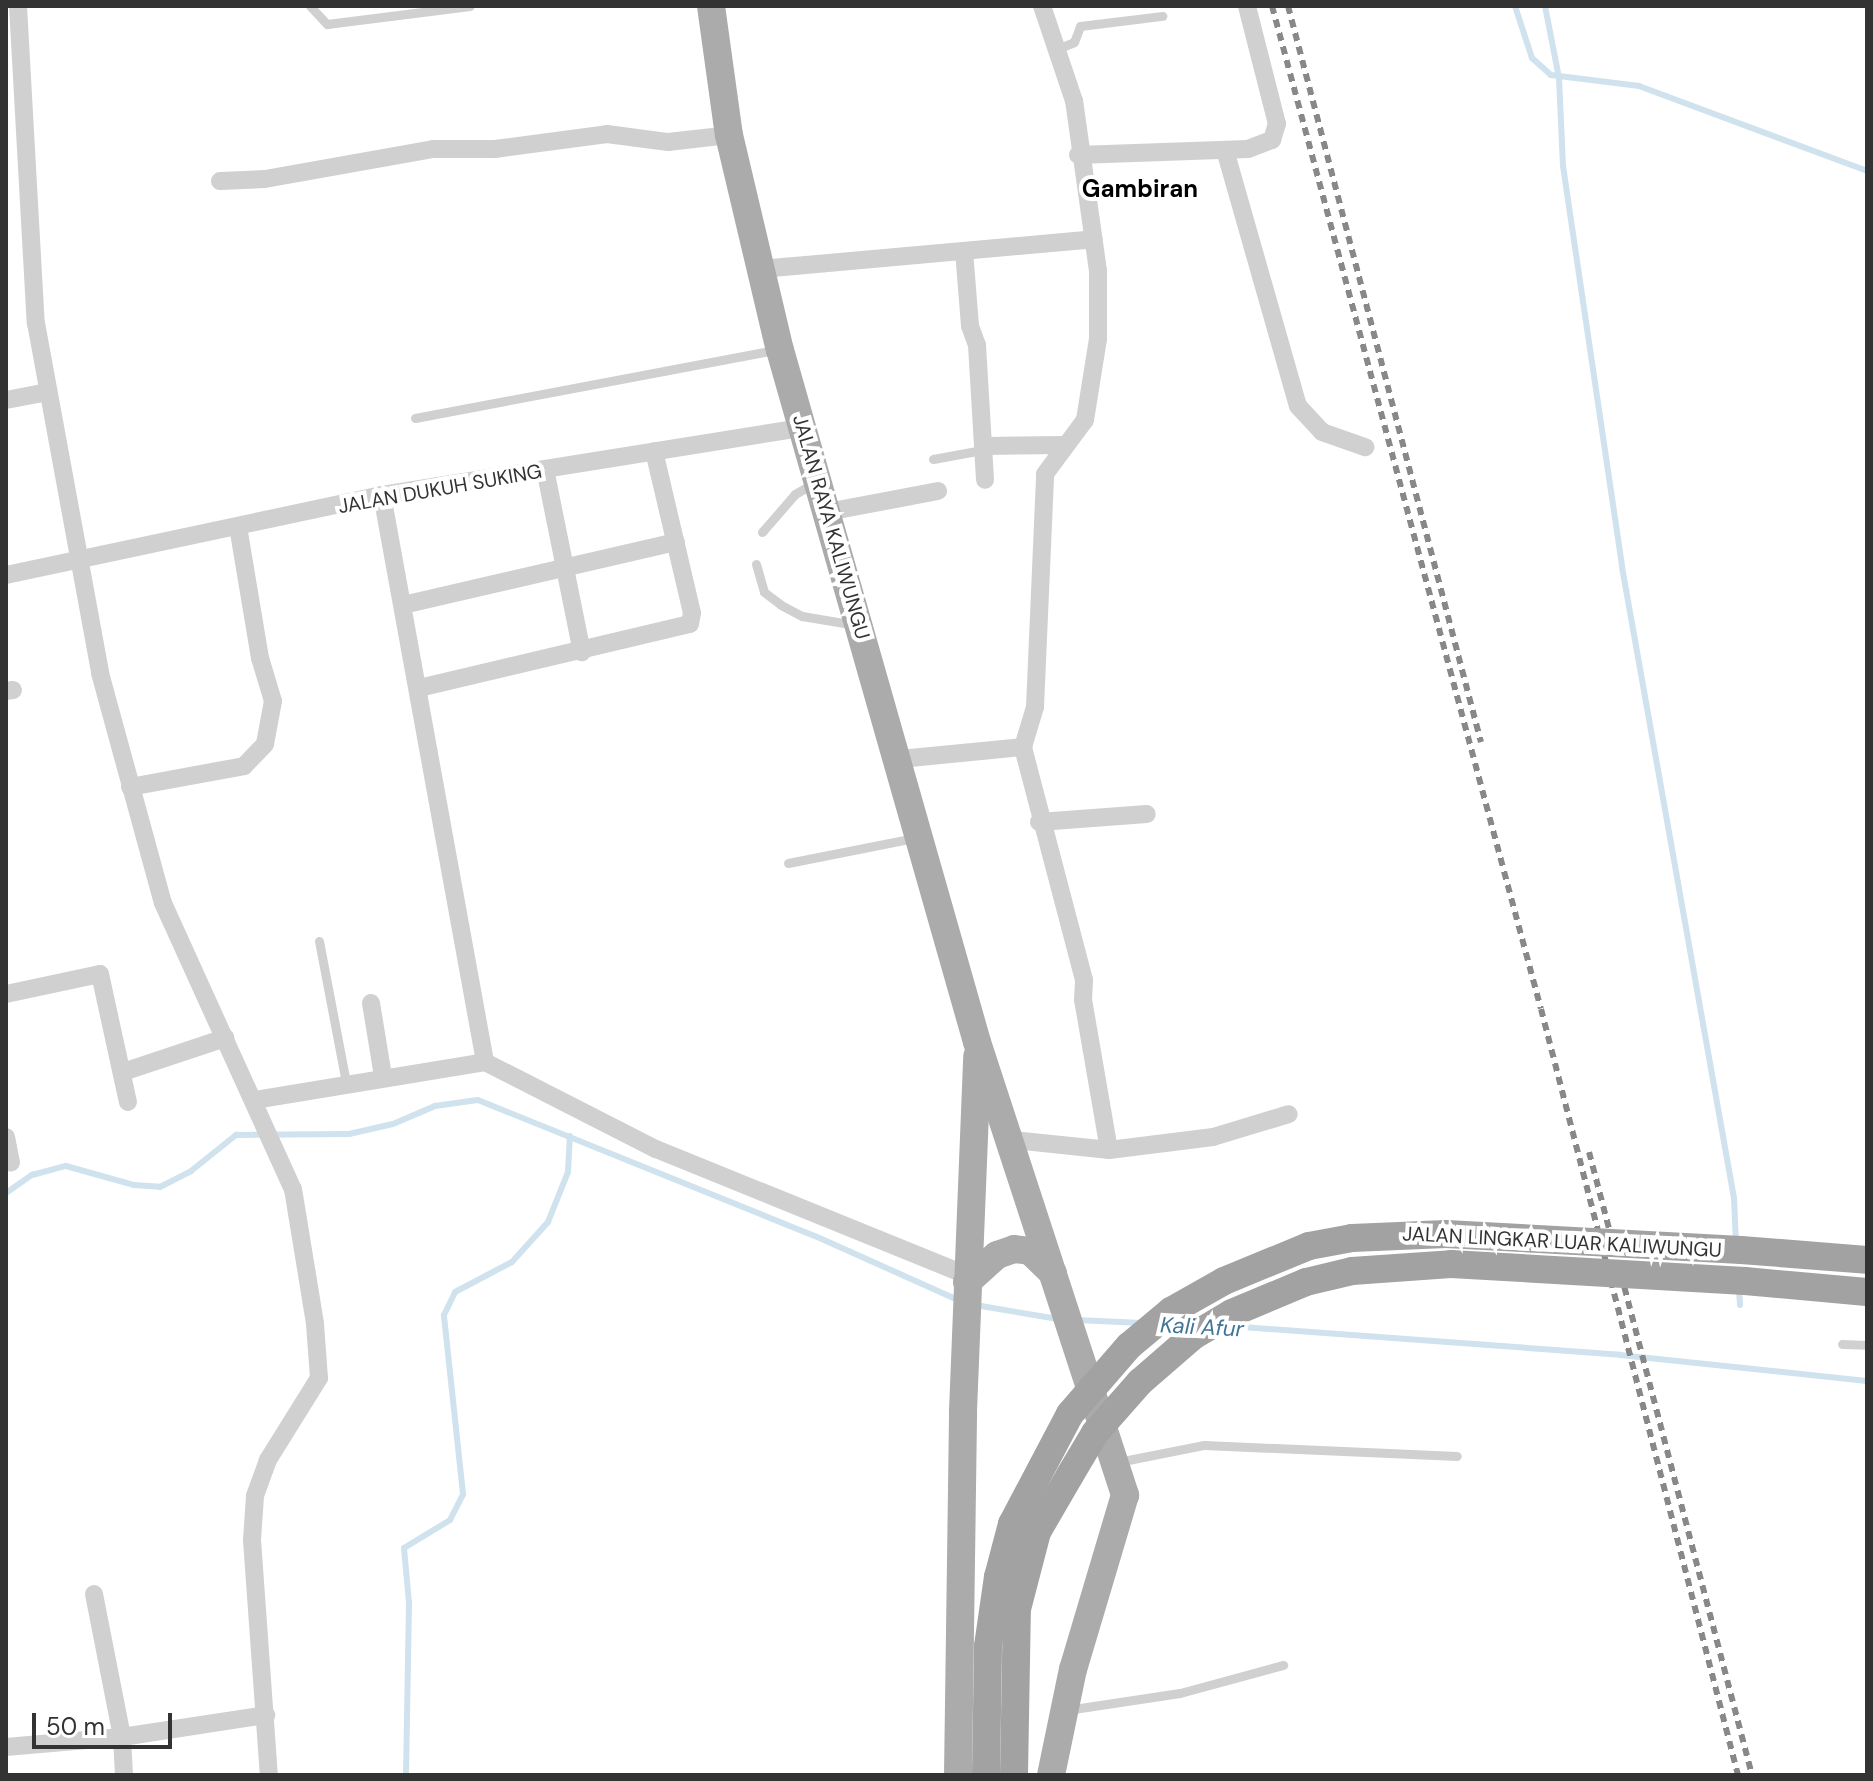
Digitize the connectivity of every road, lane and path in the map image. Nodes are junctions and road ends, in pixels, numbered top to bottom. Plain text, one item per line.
1 (18, 6) edge
2 (310, 6) edge
3 (452, 6) edge
4 (470, 6) edge
5 (711, 6) edge
6 (1042, 6) edge
7 (1247, 6) edge
8 (1162, 16) dead end
9 (1057, 49) junction
10 (14, 96) edge
11 (729, 135) junction
12 (1225, 150) junction
13 (1078, 155) junction
14 (220, 181) dead end
15 (1094, 239) junction
16 (964, 251) junction
17 (761, 269) junction
18 (780, 350) junction
19 (48, 392) junction
20 (6, 400) edge
21 (415, 418) dead end
22 (802, 428) junction
23 (1065, 445) junction
24 (1365, 447) dead end
25 (984, 448) junction
26 (654, 451) junction
27 (933, 459) dead end
28 (545, 469) junction
29 (985, 480) dead end
30 (818, 481) junction
31 (938, 491) dead end
32 (382, 495) junction
33 (827, 512) junction
34 (238, 527) junction
35 (762, 532) dead end
36 (676, 542) junction
37 (80, 559) junction
38 (756, 564) dead end
39 (565, 569) junction
40 (6, 575) edge
41 (403, 605) junction
42 (859, 625) junction
43 (582, 652) junction
44 (419, 688) junction
45 (1023, 747) junction
46 (900, 759) junction
47 (130, 787) junction
48 (1147, 814) dead end
49 (1039, 822) junction
50 (921, 837) junction
51 (788, 863) dead end
52 (319, 941) dead end
53 (6, 994) edge
54 (371, 1003) dead end
55 (225, 1038) junction
56 (977, 1042) junction
57 (485, 1062) junction
58 (123, 1072) junction
59 (383, 1076) junction
60 (346, 1083) junction
61 (254, 1100) junction
62 (128, 1102) dead end
63 (1289, 1114) dead end
64 (6, 1137) edge
65 (1013, 1140) junction
66 (1109, 1150) junction
67 (11, 1163) dead end
68 (1867, 1260) edge
69 (967, 1289) junction
70 (1059, 1290) junction
71 (1867, 1292) edge
72 (1842, 1344) dead end
73 (1867, 1345) edge
74 (1457, 1456) dead end
75 (1118, 1462) junction
76 (94, 1594) dead end
77 (1283, 1665) dead end
78 (1063, 1711) junction
79 (266, 1715) junction
80 (122, 1737) junction
81 (6, 1747) edge
82 (124, 1775) edge
83 (269, 1775) edge
84 (958, 1775) edge
85 (986, 1775) edge
86 (1014, 1775) edge
87 (1051, 1775) edge

1 - 10 street
2 - 3 lane
3 - 4 lane
5 - 11 main road, JALAN RAYA KALIWUNGU
6 - 9 street
7 - 12 street
8 - 9 lane
9 - 13 street
10 - 19 street
11 - 14 street
11 - 17 main road, JALAN RAYA KALIWUNGU
12 - 13 street
12 - 24 street
13 - 15 street
15 - 16 street
15 - 23 street
16 - 17 street
16 - 25 street
17 - 18 main road, JALAN RAYA KALIWUNGU
18 - 21 lane
18 - 22 main road, JALAN RAYA KALIWUNGU
19 - 20 street
19 - 37 street
22 - 26 street, JALAN DUKUH SUKING
22 - 30 main road, JALAN RAYA KALIWUNGU
23 - 25 street
23 - 45 street
25 - 27 lane
25 - 29 street
26 - 28 street, JALAN DUKUH SUKING
26 - 36 street
28 - 32 street, JALAN DUKUH SUKING
28 - 39 street
30 - 33 main road, JALAN RAYA KALIWUNGU
30 - 35 lane
31 - 33 street
32 - 34 street, JALAN DUKUH SUKING
32 - 41 street
33 - 42 main road, JALAN RAYA KALIWUNGU
34 - 37 street, JALAN DUKUH SUKING
34 - 47 street
36 - 39 street
36 - 43 street
37 - 40 street, JALAN DUKUH SUKING
37 - 47 street
38 - 42 lane
39 - 41 street
39 - 43 street
41 - 44 street
42 - 46 main road, JALAN RAYA KALIWUNGU
43 - 44 street
44 - 57 street
45 - 46 street
45 - 49 street
46 - 50 main road, JALAN RAYA KALIWUNGU
47 - 55 street
48 - 49 street
49 - 66 street
50 - 51 lane
50 - 56 main road, JALAN RAYA KALIWUNGU
52 - 60 lane
53 - 58 street
54 - 59 street
55 - 58 street
55 - 61 street
56 - 65 main road
56 - 69 main road
57 - 59 street
57 - 69 street
58 - 62 street
59 - 60 street
60 - 61 street
61 - 79 street
63 - 66 street
64 - 67 street
65 - 66 street
65 - 70 main road
68 - 85 highway, JALAN LINGKAR LUAR KALIWUNGU, bridge
69 - 70 main road
69 - 84 main road
70 - 75 main road
71 - 86 highway, JALAN LINGKAR LUAR KALIWUNGU, bridge
72 - 73 lane
74 - 75 lane
75 - 78 main road
76 - 80 street
77 - 78 lane
78 - 87 main road
79 - 80 street
79 - 83 street
80 - 81 street
80 - 82 street

